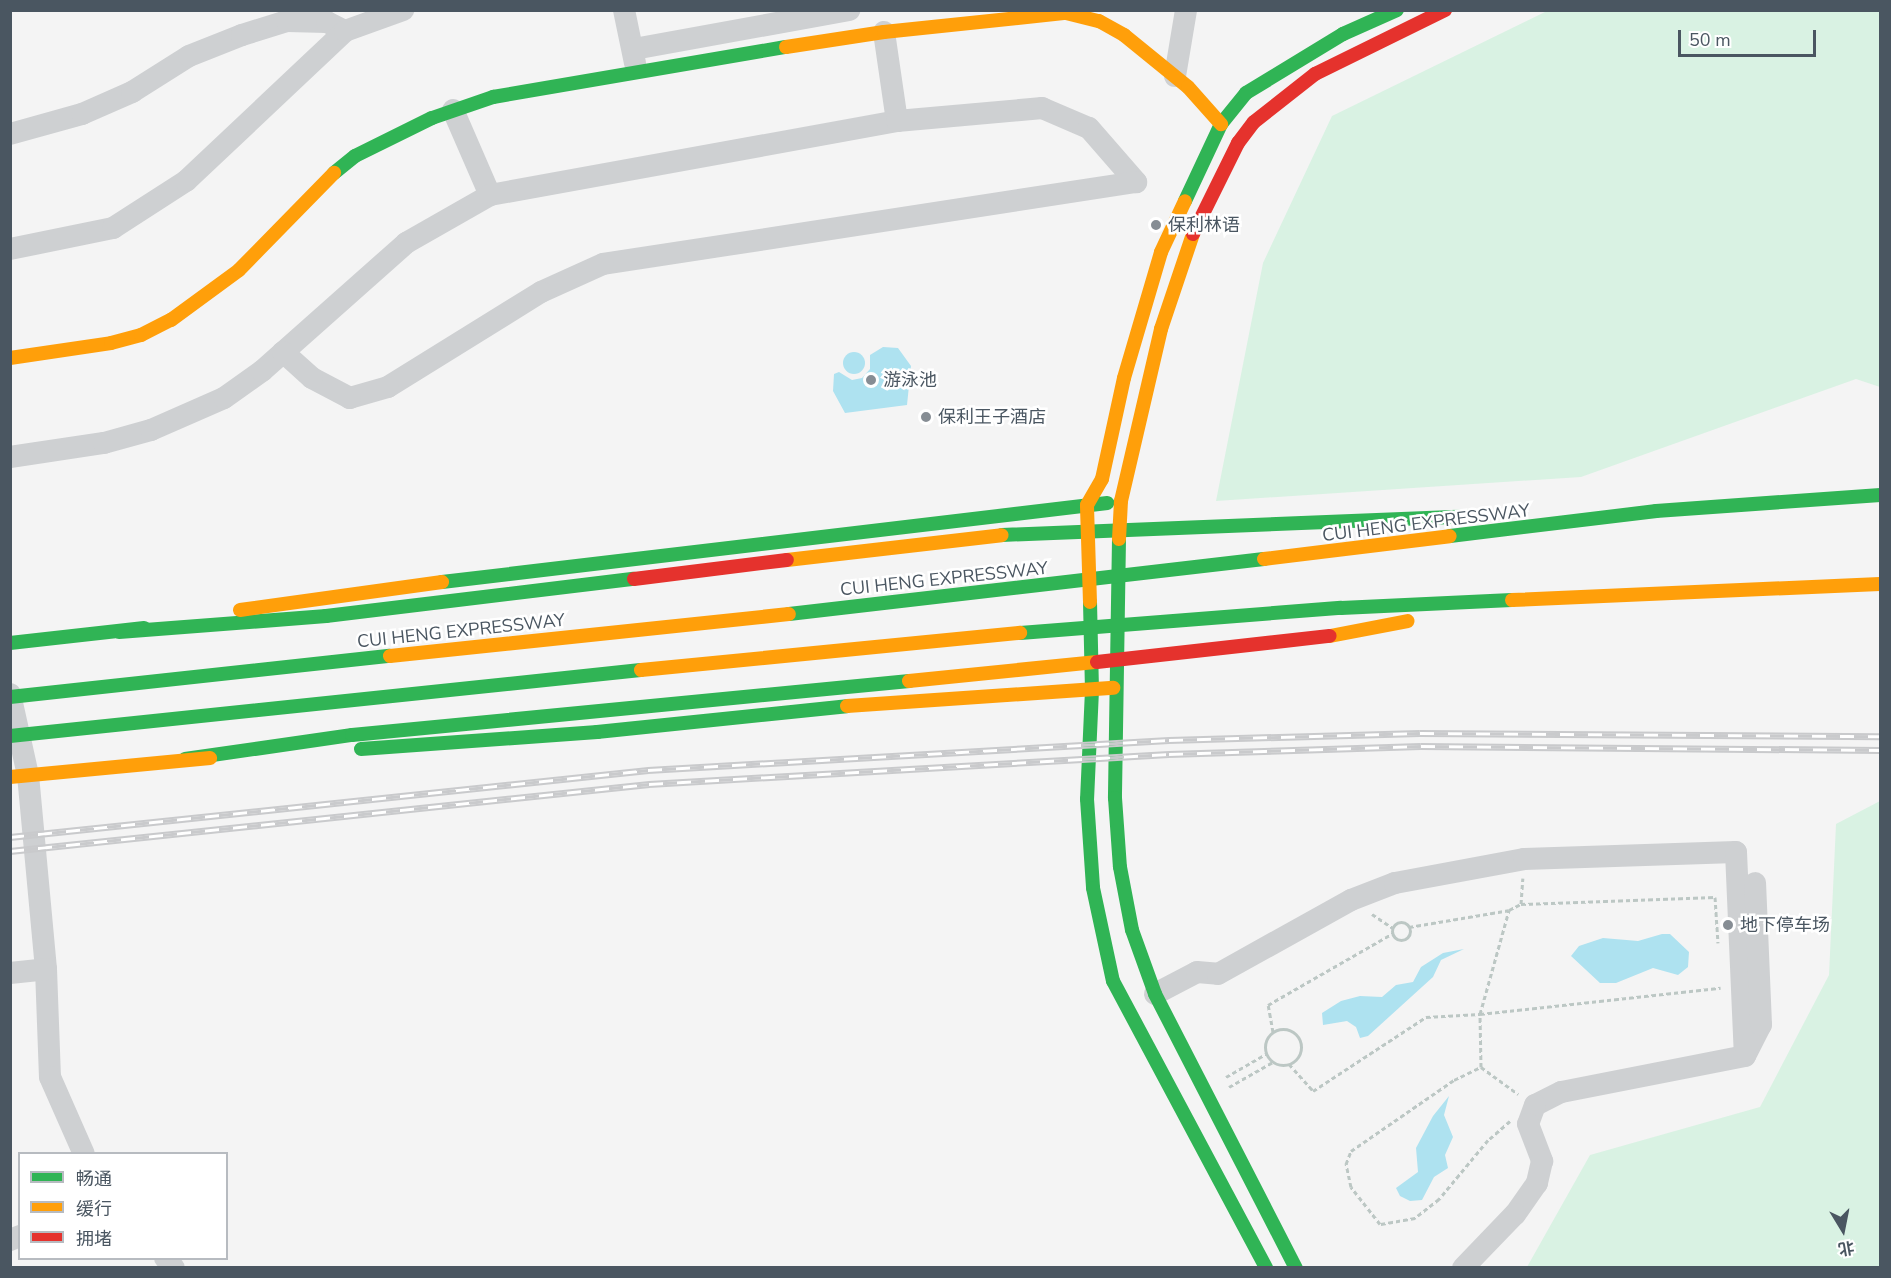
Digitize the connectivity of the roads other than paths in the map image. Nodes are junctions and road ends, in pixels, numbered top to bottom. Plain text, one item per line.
1 (403, 10) edge
2 (624, 10) edge
3 (849, 10) edge
4 (1186, 10) edge
5 (1396, 10) edge
6 (1445, 10) edge
7 (278, 16) edge
8 (345, 30) junction
9 (884, 32) junction
10 (635, 60) junction
11 (1175, 75) junction
12 (453, 110) junction
13 (897, 121) junction
14 (1221, 124) junction
15 (10, 134) edge
16 (1238, 143) junction
17 (490, 195) junction
18 (10, 249) edge
19 (284, 352) junction
20 (10, 358) edge
21 (10, 457) edge
22 (1881, 495) edge
23 (1858, 496) junction
24 (1121, 501) junction
25 (1087, 505) junction
26 (1873, 509) dead end
27 (1656, 511) junction
28 (1881, 576) edge
29 (1881, 584) edge
30 (1859, 585) junction
31 (1523, 598) junction
32 (119, 632) junction
33 (10, 643) edge
34 (1115, 688) junction
35 (1092, 690) junction
36 (10, 695) edge
37 (10, 736) edge
38 (185, 759) junction
39 (19, 776) edge
40 (1755, 882) dead end
41 (46, 969) junction
42 (10, 973) edge
43 (1155, 994) junction
44 (1744, 1056) junction
45 (83, 1152) edge
46 (1266, 1268) edge
47 (1296, 1268) edge
48 (1463, 1268) edge

1 - 8 street
2 - 10 street
3 - 10 street
4 - 11 street
5 - 14 main road
6 - 16 main road
7 - 8 street
7 - 15 street
8 - 18 street
9 - 10 main road
9 - 11 main road
9 - 13 street
10 - 12 main road
11 - 14 main road
12 - 17 street
12 - 20 main road
13 - 17 street
13 - 19 street
14 - 16 street
14 - 25 main road
16 - 24 main road
17 - 19 street
19 - 21 street
22 - 23 main road, CUI HENG EXPRESSWAY
23 - 26 main road
23 - 27 main road, CUI HENG EXPRESSWAY
24 - 25 main road
24 - 34 main road
25 - 32 main road
25 - 35 main road
27 - 32 main road
27 - 36 main road, CUI HENG EXPRESSWAY
28 - 30 main road
29 - 30 main road
30 - 31 main road
31 - 37 main road
31 - 38 main road
32 - 33 main road
34 - 35 main road
34 - 43 main road
35 - 38 main road
35 - 46 main road
36 - 39 street
38 - 39 main road
39 - 41 street
40 - 44 street
41 - 42 street
41 - 45 street
43 - 44 street
43 - 47 main road
44 - 48 street

